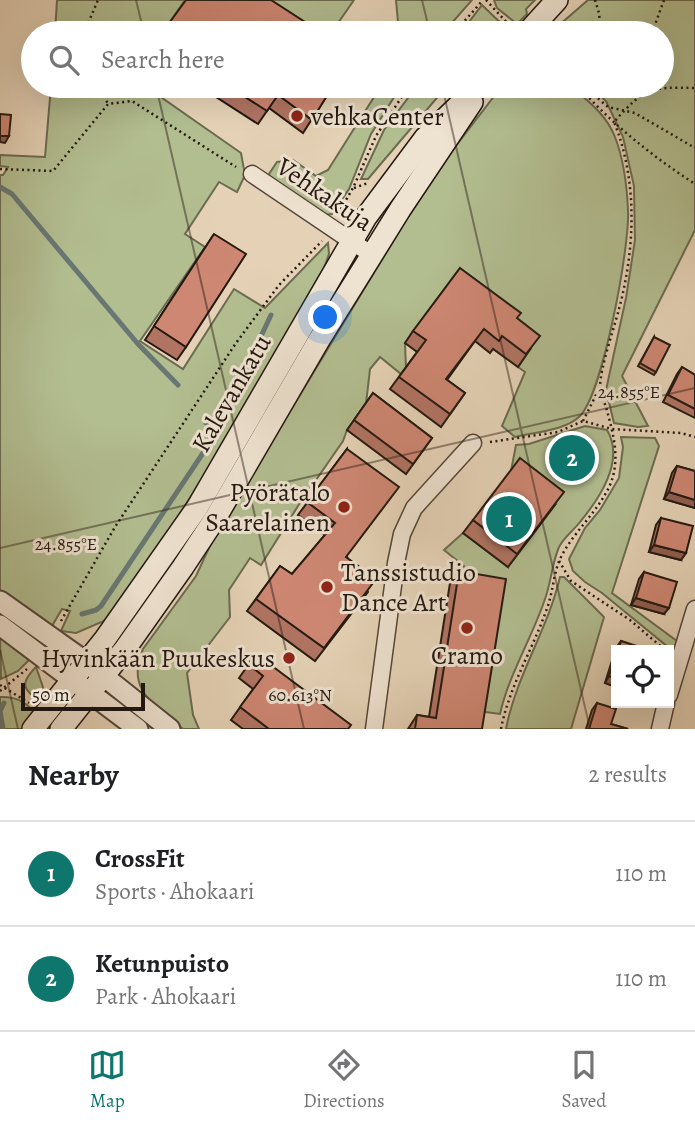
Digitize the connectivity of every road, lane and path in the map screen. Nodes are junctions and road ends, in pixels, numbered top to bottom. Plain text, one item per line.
1 (98, 0) edge
2 (484, 0) edge
3 (557, 0) edge
4 (595, 0) edge
5 (664, 0) edge
6 (89, 21) edge
7 (466, 21) edge
8 (508, 21) edge
9 (532, 21) edge
10 (600, 21) edge
11 (656, 21) edge
12 (674, 88) edge
13 (695, 88) edge
14 (105, 98) edge
15 (401, 98) edge
16 (467, 98) edge
17 (472, 98) edge
18 (591, 98) edge
19 (598, 98) edge
20 (636, 98) edge
21 (108, 104) junction
22 (622, 112) junction
23 (614, 122) junction
24 (695, 148) edge
25 (0, 169) edge
26 (252, 174) joint
27 (695, 184) edge
28 (330, 228) junction
29 (351, 242) junction
30 (372, 255) junction
31 (600, 387) junction
32 (583, 421) junction
33 (612, 429) junction
34 (695, 438) edge
35 (473, 443) joint
36 (559, 561) junction
37 (0, 601) edge
38 (695, 609) edge
39 (0, 625) edge
40 (51, 636) junction
41 (660, 645) edge
42 (39, 653) junction
43 (86, 662) junction
44 (104, 676) junction
45 (674, 678) edge
46 (72, 680) junction
47 (0, 685) edge
48 (5, 688) junction
49 (0, 691) edge
50 (89, 694) junction
51 (665, 708) edge
52 (33, 729) edge
53 (61, 729) edge
54 (138, 729) edge
55 (170, 729) edge
56 (374, 729) edge
57 (501, 729) edge
58 (660, 729) edge

1 - 6 path
2 - 7 path
2 - 8 path
3 - 9 main road
4 - 10 path
5 - 11 path
12 - 13 path
14 - 21 path
15 - 28 path
16 - 29 main road, Kalevankatu
17 - 30 main road, Kalevankatu
18 - 23 path
19 - 22 path
20 - 22 path
21 - 25 path
21 - 26 path
22 - 23 path
22 - 24 path
23 - 27 path
23 - 31 path
26 - 28 street, Vehkakuja
28 - 29 street, Vehkakuja
28 - 40 path
29 - 30 street, Vehkakuja
29 - 43 main road, Kalevankatu
30 - 44 main road, Kalevankatu
31 - 32 path
31 - 33 path
32 - 33 path
32 - 35 path
33 - 34 path
33 - 36 path
35 - 56 street
36 - 41 path
36 - 57 path
37 - 40 street
38 - 45 street
39 - 42 street
40 - 43 street
42 - 46 street
42 - 48 path
43 - 44 street
43 - 46 main road, Kalevankatu
44 - 50 main road, Kalevankatu
44 - 55 street
46 - 50 street
46 - 52 main road, Kalevankatu
47 - 48 path
48 - 49 path
50 - 53 main road, Kalevankatu
50 - 54 street
51 - 58 street

